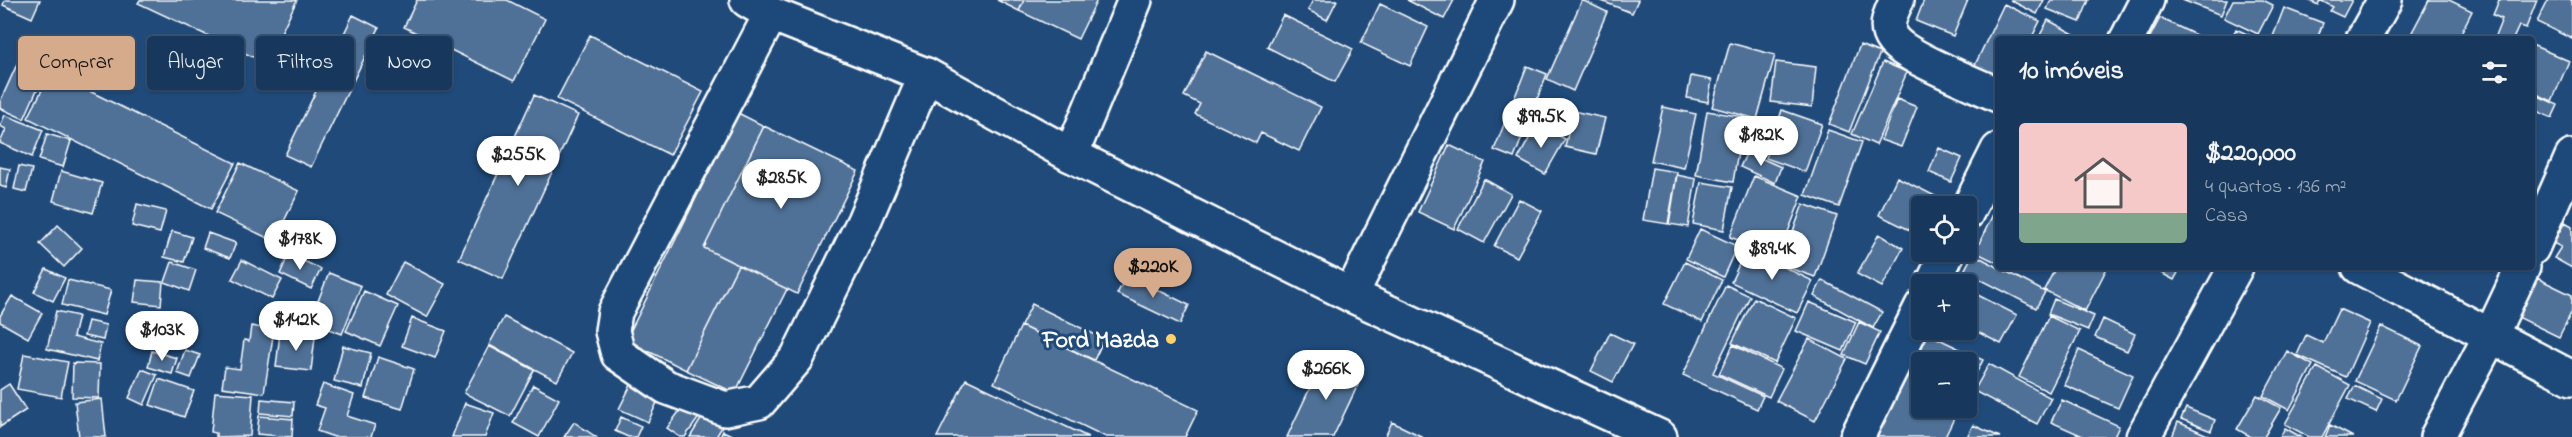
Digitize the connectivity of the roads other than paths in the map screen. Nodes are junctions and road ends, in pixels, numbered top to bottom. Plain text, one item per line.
1 (1135, 0) edge
2 (1497, 0) edge
3 (1897, 0) edge
4 (2147, 0) edge
5 (2385, 0) edge
6 (759, 7) edge
7 (2129, 36) edge
8 (2365, 36) edge
9 (926, 75) junction
10 (1995, 94) edge
11 (1071, 155) junction
12 (1995, 156) edge
13 (2572, 157) edge
14 (1975, 196) edge
15 (2535, 241) edge
16 (2234, 270) edge
17 (2365, 270) edge
18 (2522, 270) edge
19 (1351, 295) junction
20 (1911, 328) edge
21 (2490, 337) junction
22 (2572, 378) edge
23 (1660, 437) edge
24 (1857, 437) edge
25 (2143, 437) edge
26 (2437, 437) edge

1 - 11 street
2 - 19 street
3 - 10 street
4 - 7 street
5 - 8 street
6 - 9 street
6 - 9 street
9 - 11 street
11 - 19 street
12 - 14 street
13 - 15 street
16 - 25 street
17 - 21 street
18 - 21 street
19 - 23 street
20 - 24 street
21 - 22 street
21 - 26 street

